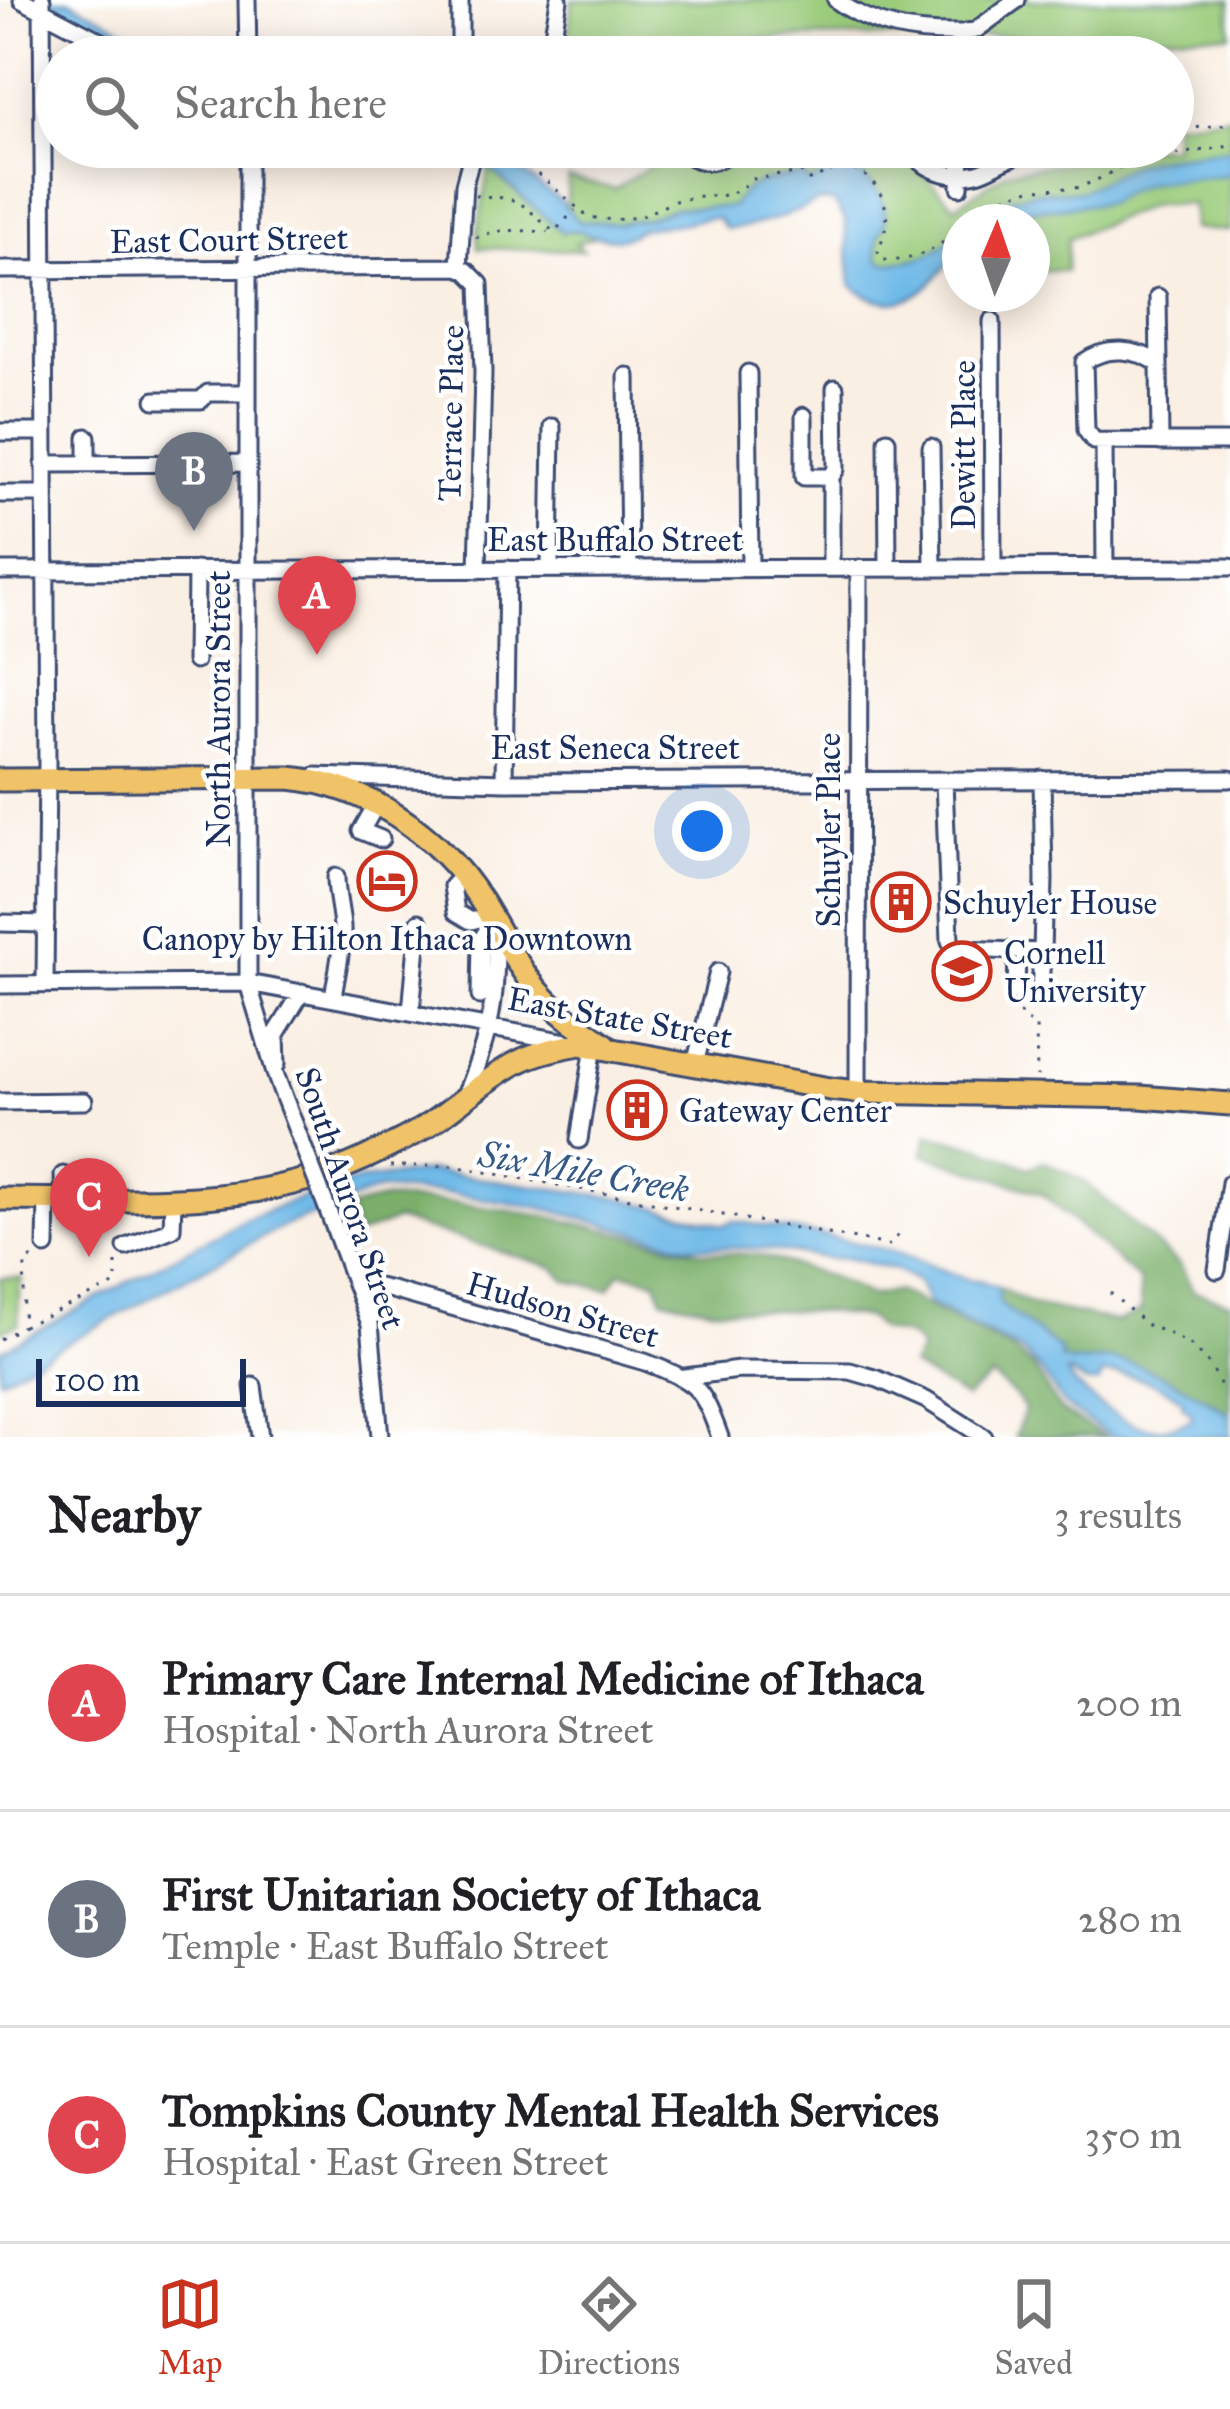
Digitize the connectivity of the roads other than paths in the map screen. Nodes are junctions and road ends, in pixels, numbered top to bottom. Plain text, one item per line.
1 (22, 0) edge
2 (247, 0) edge
3 (460, 0) edge
4 (559, 0) edge
5 (836, 0) edge
6 (1017, 0) edge
7 (42, 6) edge
8 (961, 33) joint
9 (42, 36) edge
10 (94, 36) edge
11 (248, 36) edge
12 (460, 36) edge
13 (552, 36) edge
14 (43, 168) edge
15 (248, 168) edge
16 (468, 168) edge
17 (926, 168) edge
18 (960, 168) edge
19 (988, 168) edge
20 (960, 181) junction
21 (459, 267) junction
22 (246, 268) junction
23 (0, 270) edge
24 (43, 270) junction
25 (1158, 297) dead end
26 (992, 322) dead end
27 (1159, 364) junction
28 (748, 373) dead end
29 (627, 376) dead end
30 (835, 388) dead end
31 (247, 393) junction
32 (155, 400) dead end
33 (805, 416) dead end
34 (551, 427) dead end
35 (0, 432) edge
36 (44, 432) junction
37 (87, 437) dead end
38 (887, 440) dead end
39 (1104, 442) junction
40 (1160, 442) junction
41 (1230, 442) edge
42 (931, 446) dead end
43 (247, 463) junction
44 (44, 464) junction
45 (87, 464) junction
46 (831, 477) junction
47 (0, 494) edge
48 (44, 494) junction
49 (1230, 567) edge
50 (629, 568) junction
51 (750, 568) junction
52 (831, 568) junction
53 (860, 568) junction
54 (888, 568) junction
55 (932, 568) junction
56 (993, 568) junction
57 (1105, 568) junction
58 (507, 569) junction
59 (550, 569) junction
60 (44, 570) junction
61 (196, 570) junction
62 (247, 570) junction
63 (478, 570) junction
64 (0, 571) edge
65 (194, 661) dead end
66 (248, 778) junction
67 (289, 778) junction
68 (46, 779) junction
69 (1042, 779) junction
70 (1230, 779) edge
71 (0, 780) edge
72 (857, 780) junction
73 (944, 780) junction
74 (504, 782) junction
75 (376, 805) junction
76 (381, 839) dead end
77 (336, 877) dead end
78 (493, 920) junction
79 (419, 922) dead end
80 (0, 923) edge
81 (46, 924) junction
82 (1018, 951) junction
83 (1042, 952) junction
84 (718, 972) dead end
85 (248, 982) junction
86 (45, 985) junction
87 (0, 986) edge
88 (302, 992) junction
89 (480, 996) dead end
90 (333, 998) junction
91 (411, 1012) junction
92 (489, 1028) junction
93 (595, 1046) junction
94 (695, 1064) junction
95 (277, 1079) junction
96 (858, 1092) junction
97 (464, 1097) junction
98 (84, 1101) dead end
99 (0, 1102) edge
100 (1230, 1104) edge
101 (579, 1140) dead end
102 (63, 1175) dead end
103 (1230, 1184) edge
104 (0, 1199) edge
105 (56, 1199) junction
106 (173, 1201) junction
107 (46, 1246) road end
108 (126, 1247) dead end
109 (1217, 1270) dead end
110 (356, 1282) junction
111 (685, 1377) junction
112 (253, 1386) dead end
113 (378, 1397) junction
114 (260, 1437) edge
115 (365, 1437) edge
116 (380, 1437) edge
117 (720, 1437) edge
118 (984, 1437) edge

1 - 7 street
2 - 11 street
3 - 12 street
4 - 13 street
5 - 8 street
6 - 8 street
7 - 9 street
7 - 10 street
14 - 24 street
15 - 22 street, North Aurora Street
16 - 21 street
17 - 20 street
18 - 20 street
19 - 20 street
21 - 22 street, East Court Street
21 - 63 street, Terrace Place
22 - 24 street, East Court Street
22 - 31 street, North Aurora Street
23 - 24 street, East Court Street
24 - 36 street
25 - 27 street
26 - 56 street, Dewitt Place
27 - 39 street
27 - 40 street
28 - 51 street
29 - 50 street
30 - 46 street
31 - 32 street
31 - 43 street, North Aurora Street
33 - 46 street
34 - 59 street
35 - 36 street
36 - 44 street
37 - 45 street
38 - 54 street
39 - 40 street
39 - 57 street
40 - 41 street
42 - 55 street
43 - 45 street
43 - 62 street, North Aurora Street
44 - 45 street
44 - 48 street
46 - 52 street
47 - 48 street
48 - 60 street
49 - 57 street, East Buffalo Street
50 - 51 street, East Buffalo Street
50 - 59 street, East Buffalo Street
51 - 52 street, East Buffalo Street
52 - 53 street, East Buffalo Street
53 - 54 street, East Buffalo Street
53 - 72 street, Schuyler Place
54 - 55 street, East Buffalo Street
55 - 56 street, East Buffalo Street
56 - 57 street, East Buffalo Street
58 - 59 street, East Buffalo Street
58 - 63 street, East Buffalo Street
58 - 74 street
60 - 61 street, East Buffalo Street
60 - 64 street, East Buffalo Street
60 - 68 street
61 - 62 street, East Buffalo Street
61 - 65 street
62 - 63 street, East Buffalo Street
62 - 66 street, North Aurora Street
66 - 67 highway, East Seneca Street
66 - 68 highway, East Seneca Street
66 - 85 street, North Aurora Street
67 - 74 street, East Seneca Street
67 - 75 highway
68 - 71 highway, East Seneca Street
68 - 81 street
69 - 70 street, East Seneca Street
69 - 73 street, East Seneca Street
69 - 83 street
72 - 73 street, East Seneca Street
72 - 74 street, East Seneca Street
72 - 96 street, Schuyler Place
73 - 82 street
75 - 76 street
75 - 78 highway
77 - 90 street
78 - 89 street
78 - 92 street
78 - 93 highway
79 - 91 street
80 - 81 street
81 - 86 street
82 - 83 street
82 - 83 street
84 - 94 street
85 - 86 street, East State Street
85 - 88 street, East State Street
85 - 95 street, South Aurora Street
86 - 87 street, East State Street
88 - 90 street, East State Street
88 - 95 street
90 - 91 street, East State Street
91 - 92 street, East State Street
92 - 93 street, East State Street
92 - 97 street
93 - 94 highway, East State Street
93 - 97 highway
93 - 101 street
94 - 96 highway, East State Street
95 - 110 street, South Aurora Street, bridge
96 - 100 highway, East State Street
97 - 106 highway
98 - 99 street
102 - 105 street
103 - 109 street
104 - 105 highway
105 - 106 highway
105 - 107 street
106 - 108 street
110 - 111 street, Hudson Street
110 - 113 street, South Aurora Street
111 - 117 street, Hudson Street
111 - 118 street
112 - 114 street
113 - 115 street
113 - 116 street, South Aurora Street

